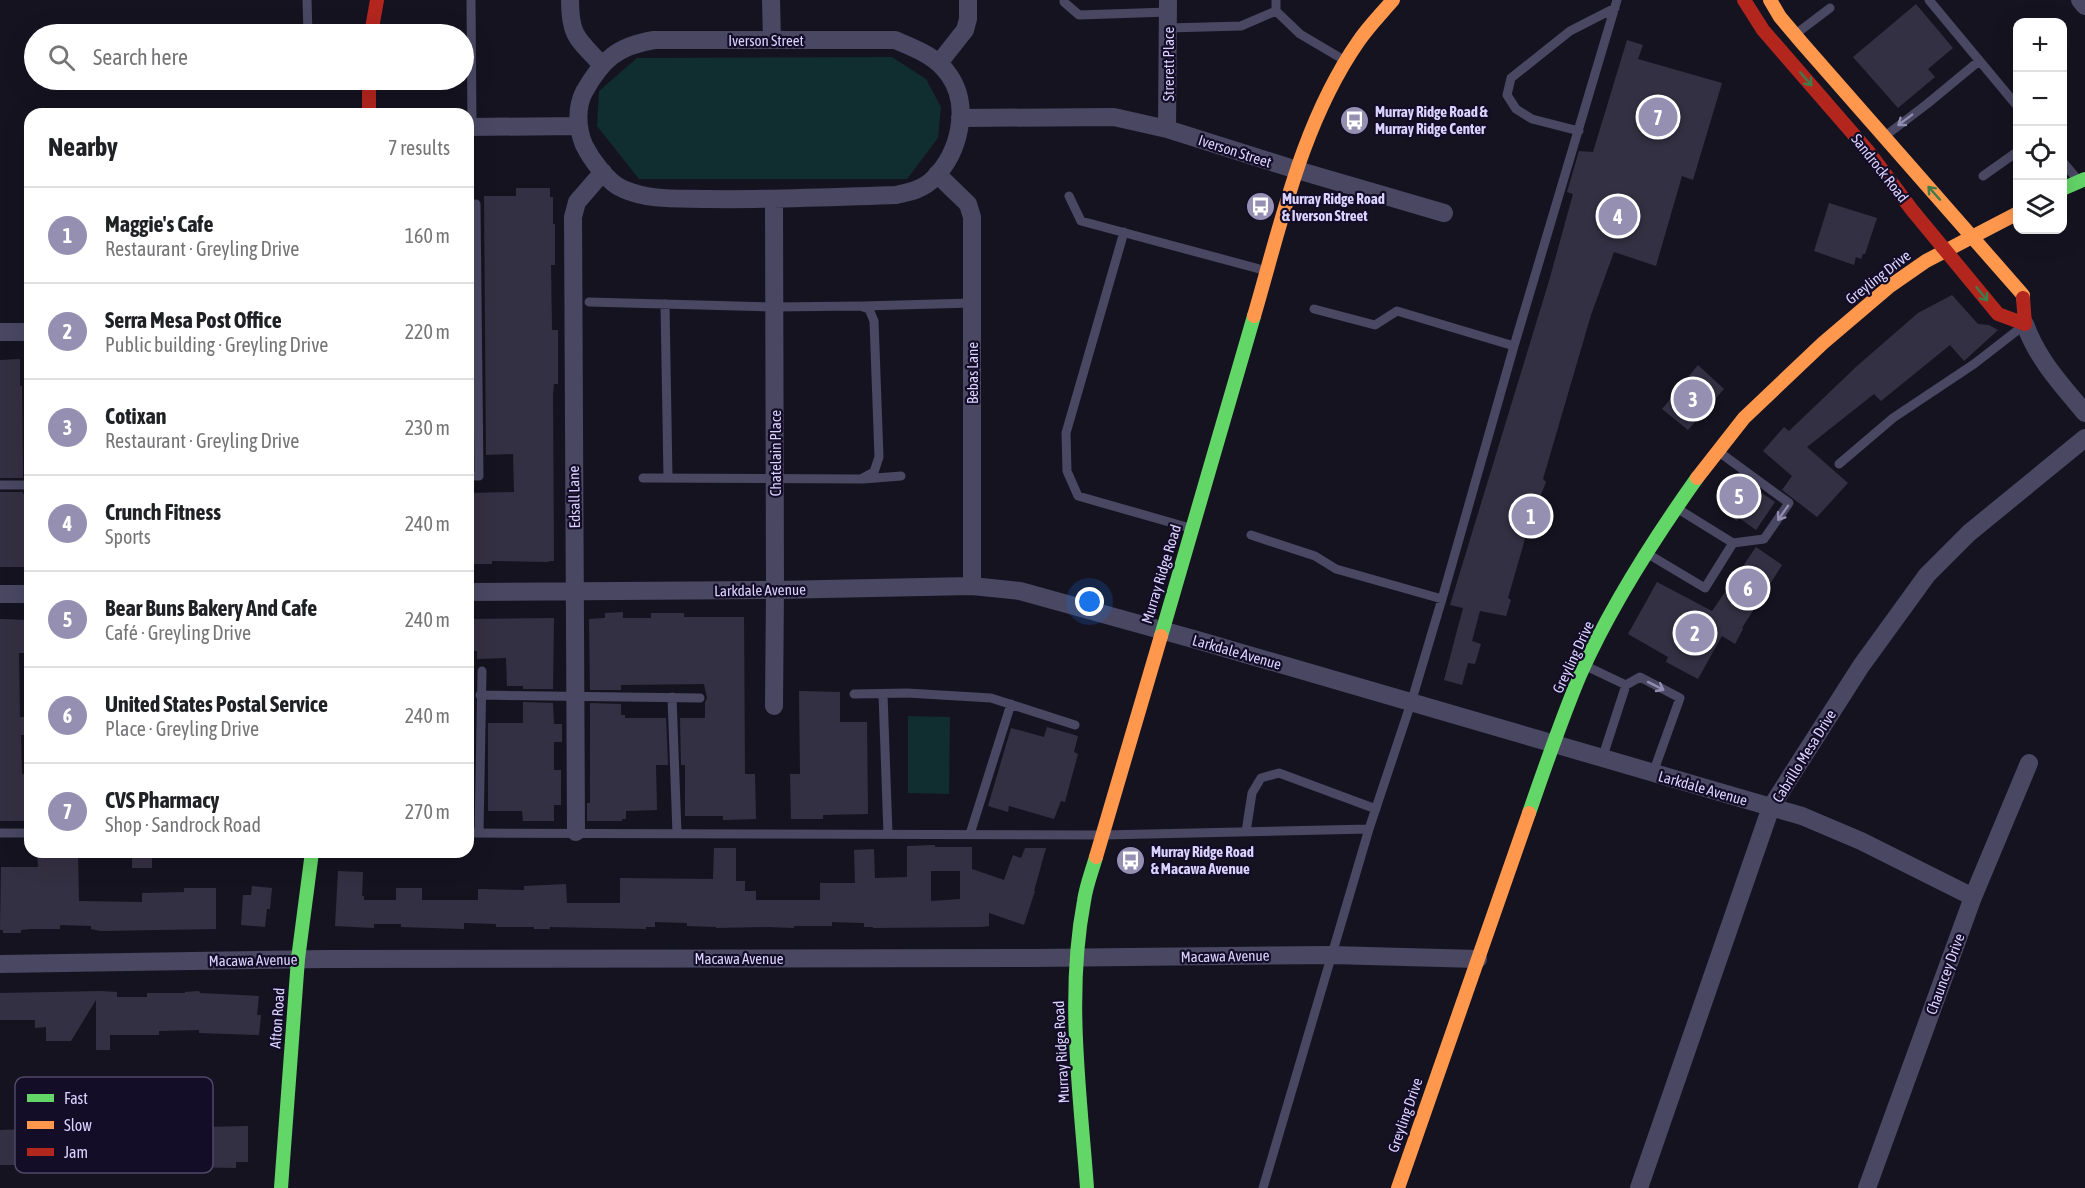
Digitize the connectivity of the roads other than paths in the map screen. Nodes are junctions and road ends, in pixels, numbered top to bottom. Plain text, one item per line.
1 (307, 0) edge
2 (377, 0) edge
3 (471, 0) edge
4 (570, 0) edge
5 (771, 0) edge
6 (968, 0) edge
7 (1064, 0) edge
8 (1276, 0) edge
9 (1393, 0) edge
10 (1744, 0) edge
11 (1770, 0) edge
12 (1929, 0) edge
13 (2080, 0) edge
14 (1616, 4) edge
15 (2085, 6) edge
16 (1830, 8) dead end
17 (1276, 11) junction
18 (1168, 13) edge
19 (308, 24) edge
20 (373, 24) edge
21 (471, 24) edge
22 (1795, 35) junction
23 (772, 40) junction
24 (1779, 47) junction
25 (1979, 60) junction
26 (1347, 62) junction
27 (939, 63) junction
28 (602, 65) junction
29 (369, 90) edge
30 (470, 90) edge
31 (2013, 101) edge
32 (369, 108) edge
33 (470, 108) edge
34 (960, 118) junction
35 (579, 126) junction
36 (474, 127) edge
37 (1167, 129) junction
38 (1580, 131) junction
39 (1884, 136) junction
40 (2013, 159) edge
41 (2067, 166) edge
42 (1296, 170) junction
43 (603, 172) junction
44 (937, 174) junction
45 (1983, 176) dead end
46 (2082, 180) edge
47 (2067, 187) edge
48 (1069, 196) dead end
49 (774, 200) junction
50 (476, 204) dead end
51 (1444, 213) dead end
52 (474, 216) edge
53 (2013, 216) edge
54 (1124, 232) junction
55 (1973, 237) junction
56 (1947, 250) junction
57 (1266, 271) junction
58 (474, 298) edge
59 (589, 302) dead end
60 (972, 303) junction
61 (665, 304) junction
62 (860, 306) junction
63 (774, 307) junction
64 (1314, 309) dead end
65 (2025, 324) junction
66 (0, 332) edge
67 (24, 332) edge
68 (1514, 346) junction
69 (2085, 412) edge
70 (2085, 438) edge
71 (1718, 451) junction
72 (1839, 464) dead end
73 (474, 476) edge
74 (901, 476) dead end
75 (643, 478) dead end
76 (668, 478) junction
77 (775, 478) junction
78 (861, 479) junction
79 (0, 485) edge
80 (24, 485) edge
81 (1676, 508) junction
82 (1192, 529) junction
83 (1251, 535) dead end
84 (1733, 543) junction
85 (1646, 552) junction
86 (972, 586) junction
87 (776, 590) junction
88 (474, 592) edge
89 (575, 592) junction
90 (0, 594) edge
91 (24, 594) edge
92 (1442, 599) junction
93 (1161, 631) junction
94 (1586, 666) junction
95 (482, 671) dead end
96 (1626, 685) junction
97 (854, 694) dead end
98 (884, 694) junction
99 (480, 695) junction
100 (576, 697) junction
101 (672, 697) junction
102 (700, 698) dead end
103 (1411, 703) junction
104 (1011, 704) junction
105 (774, 706) dead end
106 (1075, 725) dead end
107 (1553, 744) junction
108 (1602, 759) junction
109 (2029, 762) dead end
110 (1653, 773) junction
111 (1771, 807) junction
112 (1376, 809) junction
113 (1369, 829) junction
114 (576, 832) junction
115 (1246, 832) junction
116 (0, 833) edge
117 (24, 833) edge
118 (474, 833) edge
119 (479, 833) junction
120 (677, 833) junction
121 (888, 834) junction
122 (970, 834) junction
123 (1104, 835) junction
124 (311, 858) edge
125 (1972, 897) junction
126 (1331, 954) junction
127 (1076, 957) junction
128 (298, 959) junction
129 (1478, 959) junction
130 (0, 964) edge
131 (280, 1188) edge
132 (1087, 1188) edge
133 (1263, 1188) edge
134 (1398, 1188) edge
135 (1639, 1188) edge
136 (1867, 1188) edge

1 - 19 lane
2 - 20 main road
3 - 21 lane
4 - 28 street
5 - 23 street
6 - 27 street
7 - 18 lane
8 - 17 lane
9 - 26 main road, Murray Ridge Road
10 - 24 main road, Sandrock Road
11 - 22 main road, Sandrock Road
12 - 25 lane
13 - 15 street
14 - 38 lane
14 - 38 lane
16 - 22 lane
17 - 18 lane
17 - 26 lane
18 - 37 street, Strerett Place
22 - 24 lane
22 - 39 main road, Sandrock Road
23 - 27 street, Iverson Street
23 - 28 street, Iverson Street
24 -> 56 main road, Sandrock Road
25 - 31 lane
25 -> 39 lane
26 - 42 main road, Murray Ridge Road
27 - 34 street, Iverson Street
28 - 35 street, Iverson Street
29 - 32 main road
30 - 33 lane
34 - 37 street, Iverson Street
34 - 44 street, Iverson Street
35 - 36 street
35 - 43 street, Iverson Street
37 - 42 street, Iverson Street
38 - 68 lane
55 -> 39 main road, Sandrock Road
40 - 45 lane
41 - 46 lane
42 - 51 street, Iverson Street
42 - 57 main road, Murray Ridge Road
43 - 49 street, Iverson Street
43 - 89 street, Edsall Lane
44 - 49 street, Iverson Street
44 - 60 street, Bebas Lane
46 - 47 main road
48 - 54 lane
49 - 63 street, Chatelain Place
50 - 52 lane
53 - 55 main road, Greyling Drive
54 - 57 lane
54 - 82 lane
55 - 56 main road, Greyling Drive
55 - 65 main road, Sandrock Road
56 -> 65 main road, Sandrock Road
56 - 71 main road, Greyling Drive
57 - 82 main road, Murray Ridge Road
58 - 73 lane
59 - 61 lane
60 - 62 lane
60 - 86 street, Bebas Lane
61 - 63 lane
61 - 76 lane
62 - 63 lane
62 - 78 lane
63 - 77 street, Chatelain Place
64 - 68 lane
65 - 69 street, Sandrock Road
65 - 72 lane
66 - 67 street
68 - 92 lane
70 - 111 street, Cabrillo Mesa Drive
71 - 81 main road, Greyling Drive
71 -> 84 lane
74 - 78 lane
75 - 76 lane
76 - 77 lane
77 - 78 lane
77 - 87 street, Chatelain Place
79 - 80 lane
81 - 84 lane
81 - 85 main road, Greyling Drive
82 - 93 main road, Murray Ridge Road
83 - 92 lane
84 - 85 lane
85 - 94 main road, Greyling Drive
86 - 87 street, Larkdale Avenue
86 - 93 street, Larkdale Avenue
87 - 89 street, Larkdale Avenue
87 - 105 street, Chatelain Place
88 - 89 street, Larkdale Avenue
89 - 100 street, Edsall Lane
90 - 91 street
92 - 103 lane
93 - 103 street, Larkdale Avenue
93 - 123 main road, Murray Ridge Road
94 - 96 lane
94 - 107 main road, Greyling Drive
95 - 99 lane
96 - 108 lane
96 -> 110 lane
97 - 98 lane
98 - 104 lane
98 - 121 lane
99 - 100 lane
99 - 119 lane
100 - 101 lane
100 - 114 street, Edsall Lane
101 - 102 lane
101 - 120 lane
103 - 107 street, Larkdale Avenue
103 - 112 lane
104 - 106 lane
104 - 122 lane
107 - 108 street, Larkdale Avenue
107 - 129 main road, Greyling Drive
108 - 110 street, Larkdale Avenue
109 - 125 street, Chauncey Drive
110 - 111 street, Larkdale Avenue
111 - 125 street, Larkdale Avenue
111 - 135 street, Cabrillo Mesa Drive
112 - 113 lane
112 - 115 lane
113 - 115 lane
113 - 126 lane
114 - 119 lane
114 - 120 lane
115 - 123 lane
116 - 117 lane
118 - 119 lane
120 - 121 lane
121 - 122 lane
122 - 123 lane
123 - 127 main road, Murray Ridge Road
124 - 128 main road, Afton Road
125 - 136 street, Chauncey Drive
126 - 127 street, Macawa Avenue
126 - 129 street, Macawa Avenue
126 - 133 lane
127 - 128 street, Macawa Avenue
127 - 132 main road, Murray Ridge Road
128 - 130 street, Macawa Avenue
128 - 131 main road, Afton Road
129 - 134 main road, Greyling Drive

